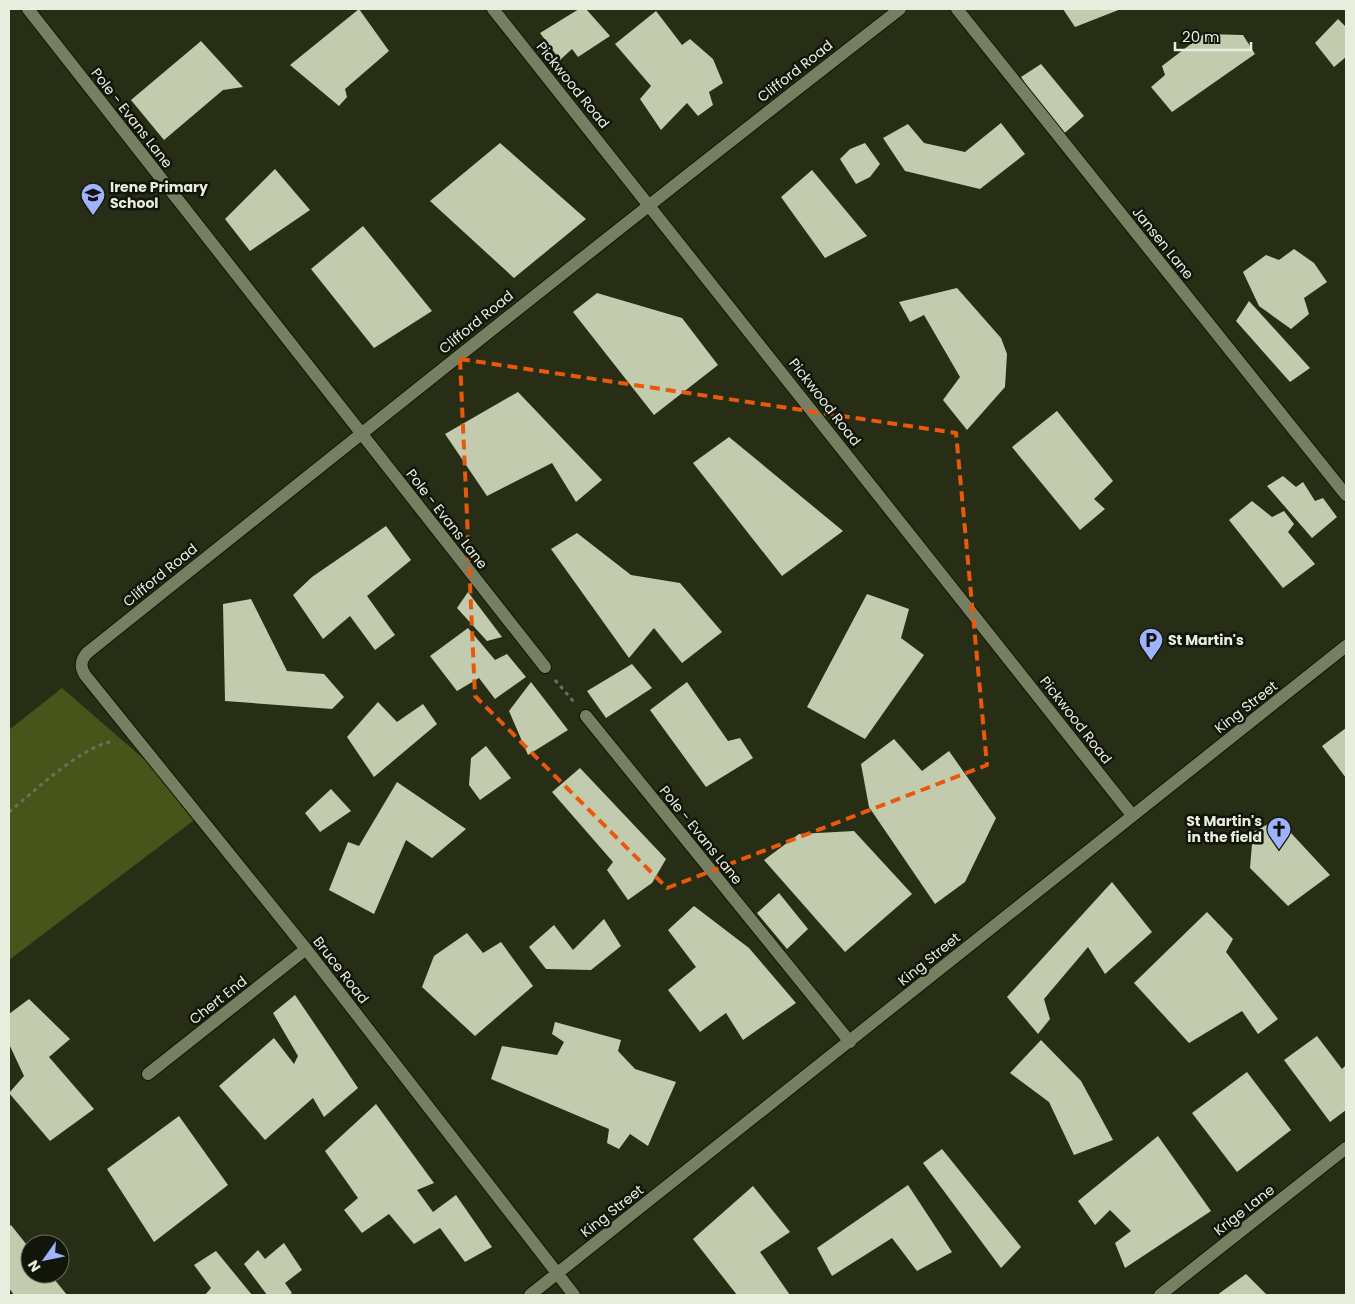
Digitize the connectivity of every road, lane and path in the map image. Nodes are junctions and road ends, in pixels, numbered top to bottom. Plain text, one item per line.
1 (28, 9) edge
2 (493, 9) edge
3 (900, 9) edge
4 (957, 9) edge
5 (648, 204) junction
6 (360, 434) junction
7 (1346, 495) edge
8 (1346, 646) edge
9 (80, 667) joint
10 (544, 667) joint
11 (586, 716) joint
12 (144, 749) junction
13 (9, 812) edge
14 (1132, 815) junction
15 (306, 949) junction
16 (850, 1042) junction
17 (148, 1074) dead end
18 (1346, 1148) edge
19 (557, 1274) junction
20 (530, 1295) edge
21 (574, 1295) edge
22 (1160, 1295) edge

1 - 6 street, Pole - Evans Lane
2 - 5 street, Pickwood Road
3 - 5 street, Clifford Road
4 - 7 street, Jansen Lane
5 - 6 street, Clifford Road
5 - 14 street, Pickwood Road
6 - 9 street, Clifford Road
6 - 10 street, Pole - Evans Lane
8 - 14 street, King Street
9 - 12 street, Bruce Road
10 - 11 path
11 - 16 street, Pole - Evans Lane
12 - 13 path
12 - 15 street, Bruce Road
14 - 16 street, King Street
15 - 17 street, Chert End
15 - 19 street, Bruce Road
16 - 19 street, King Street
18 - 22 street, Krige Lane
19 - 20 street, King Street
19 - 21 street, Bruce Road

